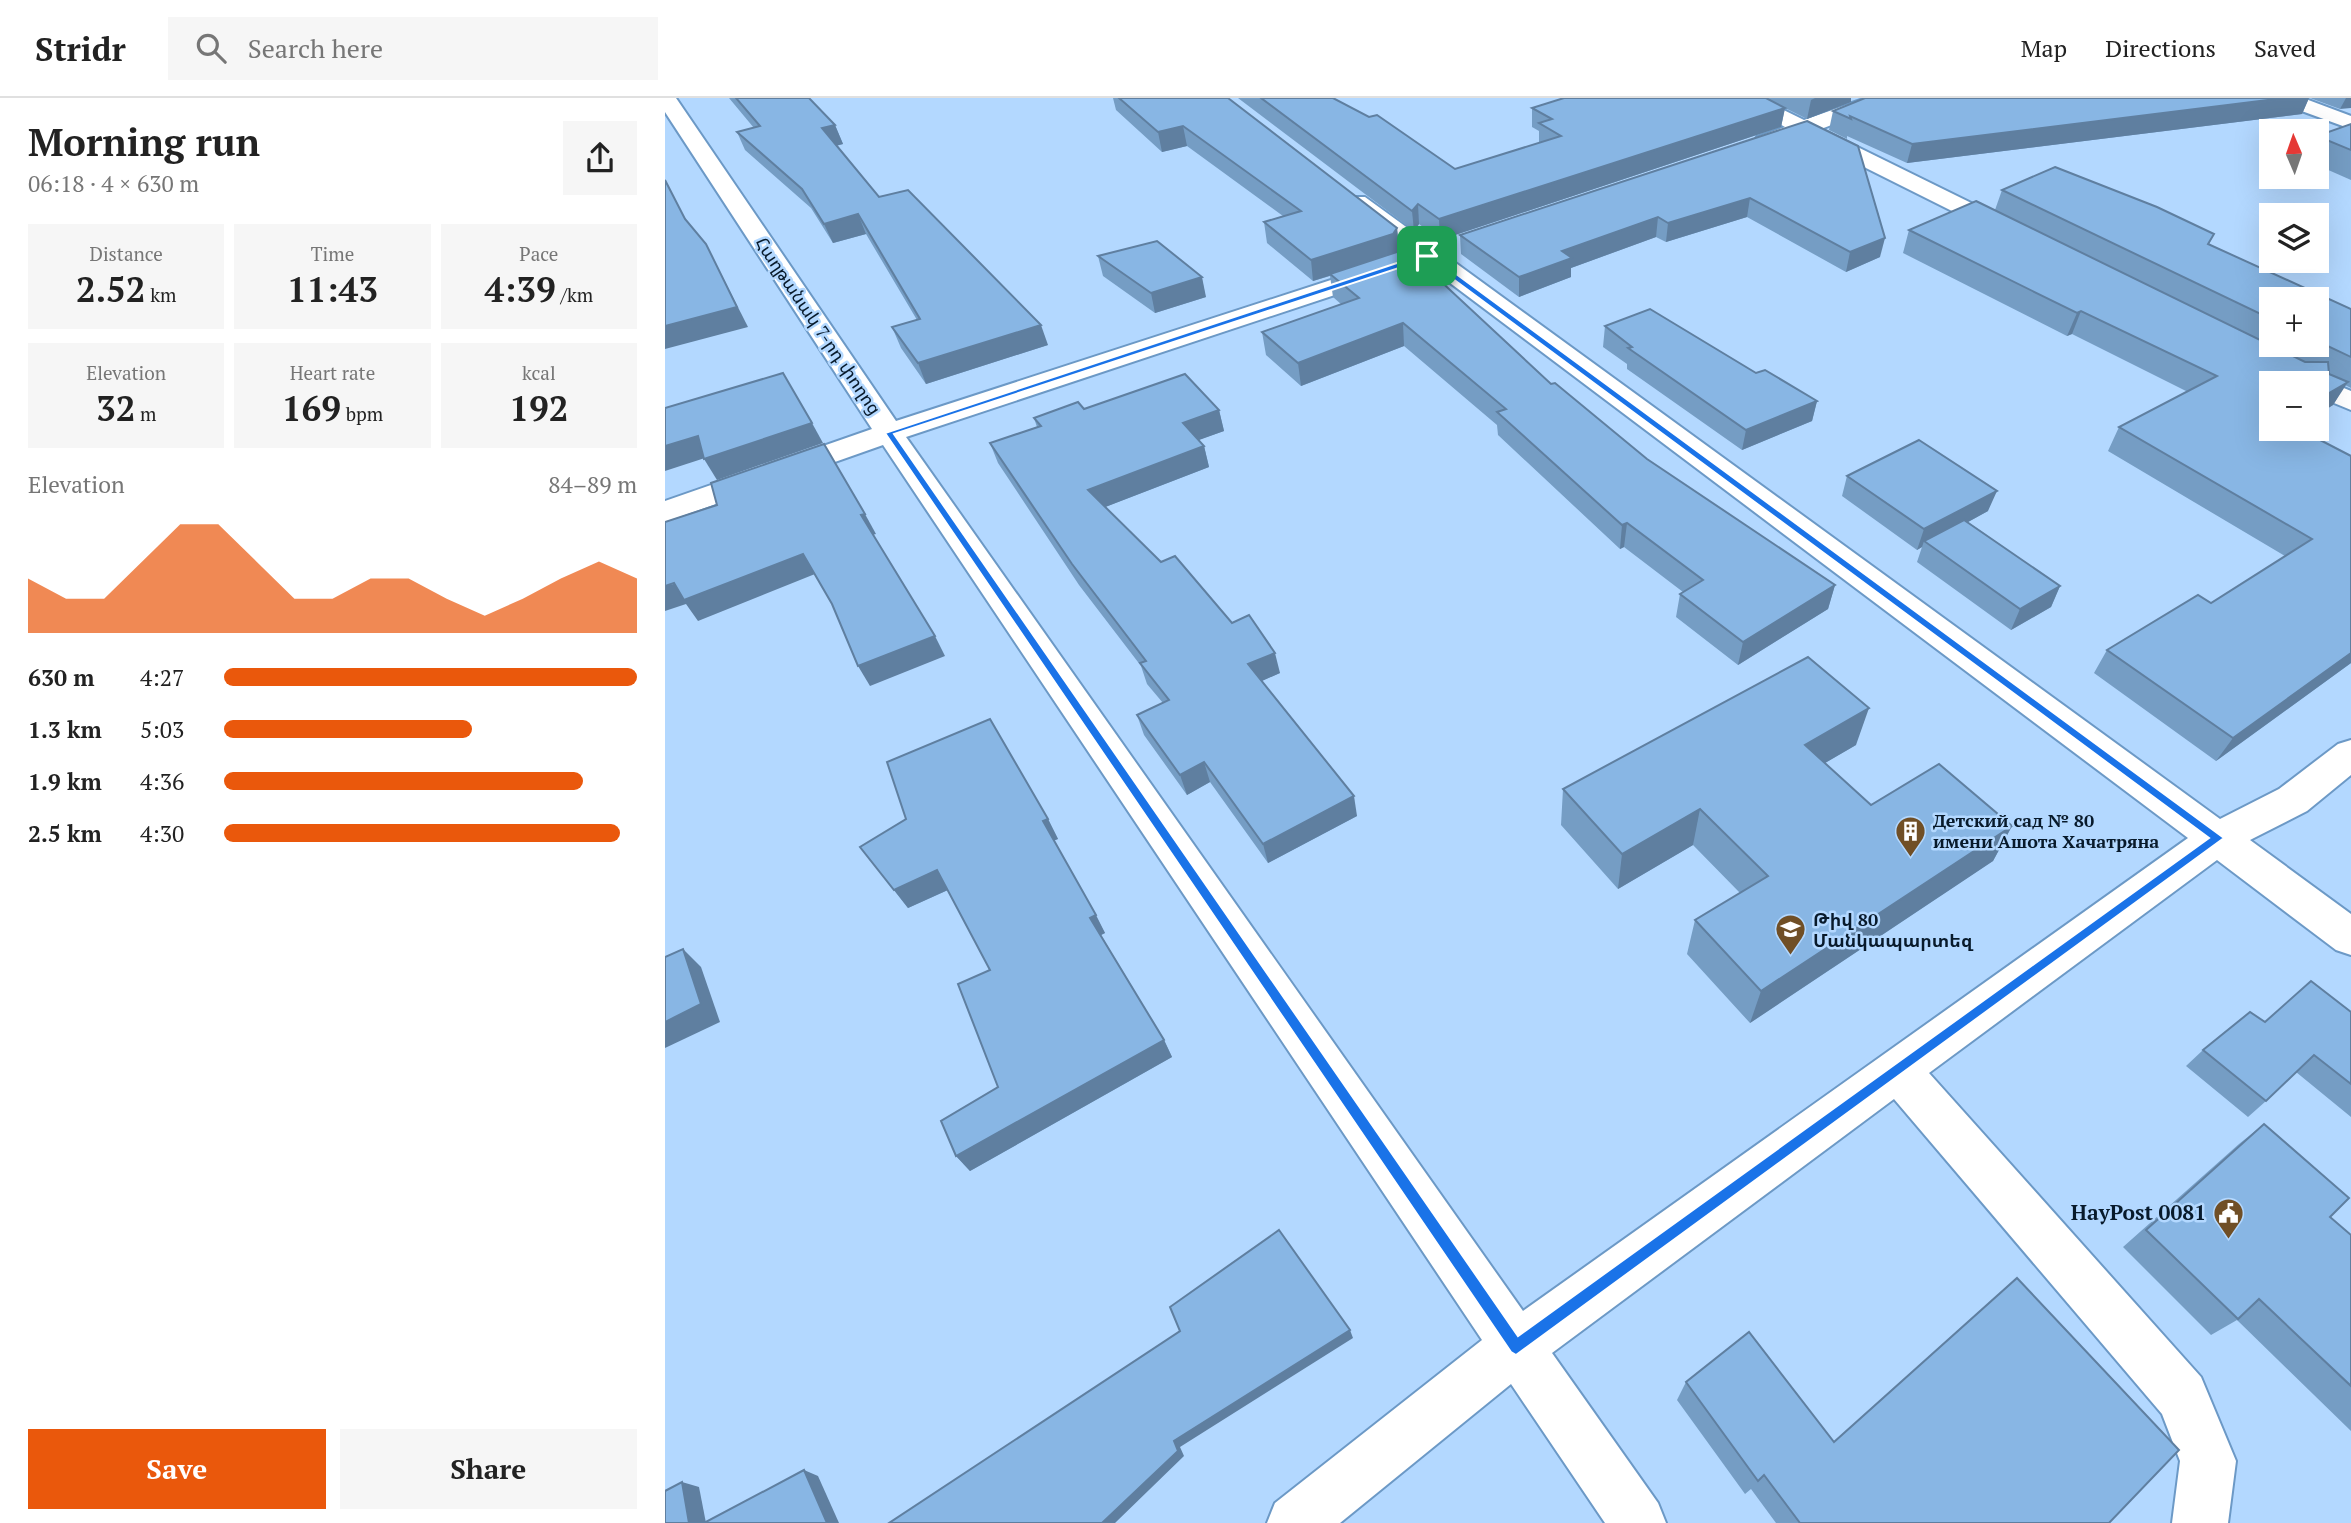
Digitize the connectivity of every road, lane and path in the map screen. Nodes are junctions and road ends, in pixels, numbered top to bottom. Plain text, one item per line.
1 (666, 98) edge
2 (1743, 98) edge
3 (1885, 98) edge
4 (2284, 98) edge
5 (2351, 123) edge
6 (1807, 129) junction
7 (1748, 148) edge
8 (1340, 190) edge
9 (2030, 241) edge
10 (1440, 252) junction
11 (2329, 391) edge
12 (2351, 402) edge
13 (889, 433) junction
14 (665, 512) edge
15 (2351, 754) edge
16 (2218, 838) junction
17 (2351, 937) edge
18 (1897, 1070) junction
19 (1516, 1347) junction
20 (1295, 1523) edge
21 (1638, 1523) edge
22 (2200, 1523) edge

1 - 13 street, Հաղթանակ 7-րդ փողոց
2 - 6 street
3 - 6 street
4 - 5 street
6 - 7 street
6 - 9 street
8 - 10 street
10 - 13 street
10 - 16 street
11 - 12 street
13 - 14 street
13 - 19 street, Հաղթանակ 7-րդ փողոց
15 - 16 street
16 - 17 street
16 - 18 street
18 - 19 street
18 - 22 street
19 - 20 street
19 - 21 street, Հաղթանակ 7-րդ փողոց

